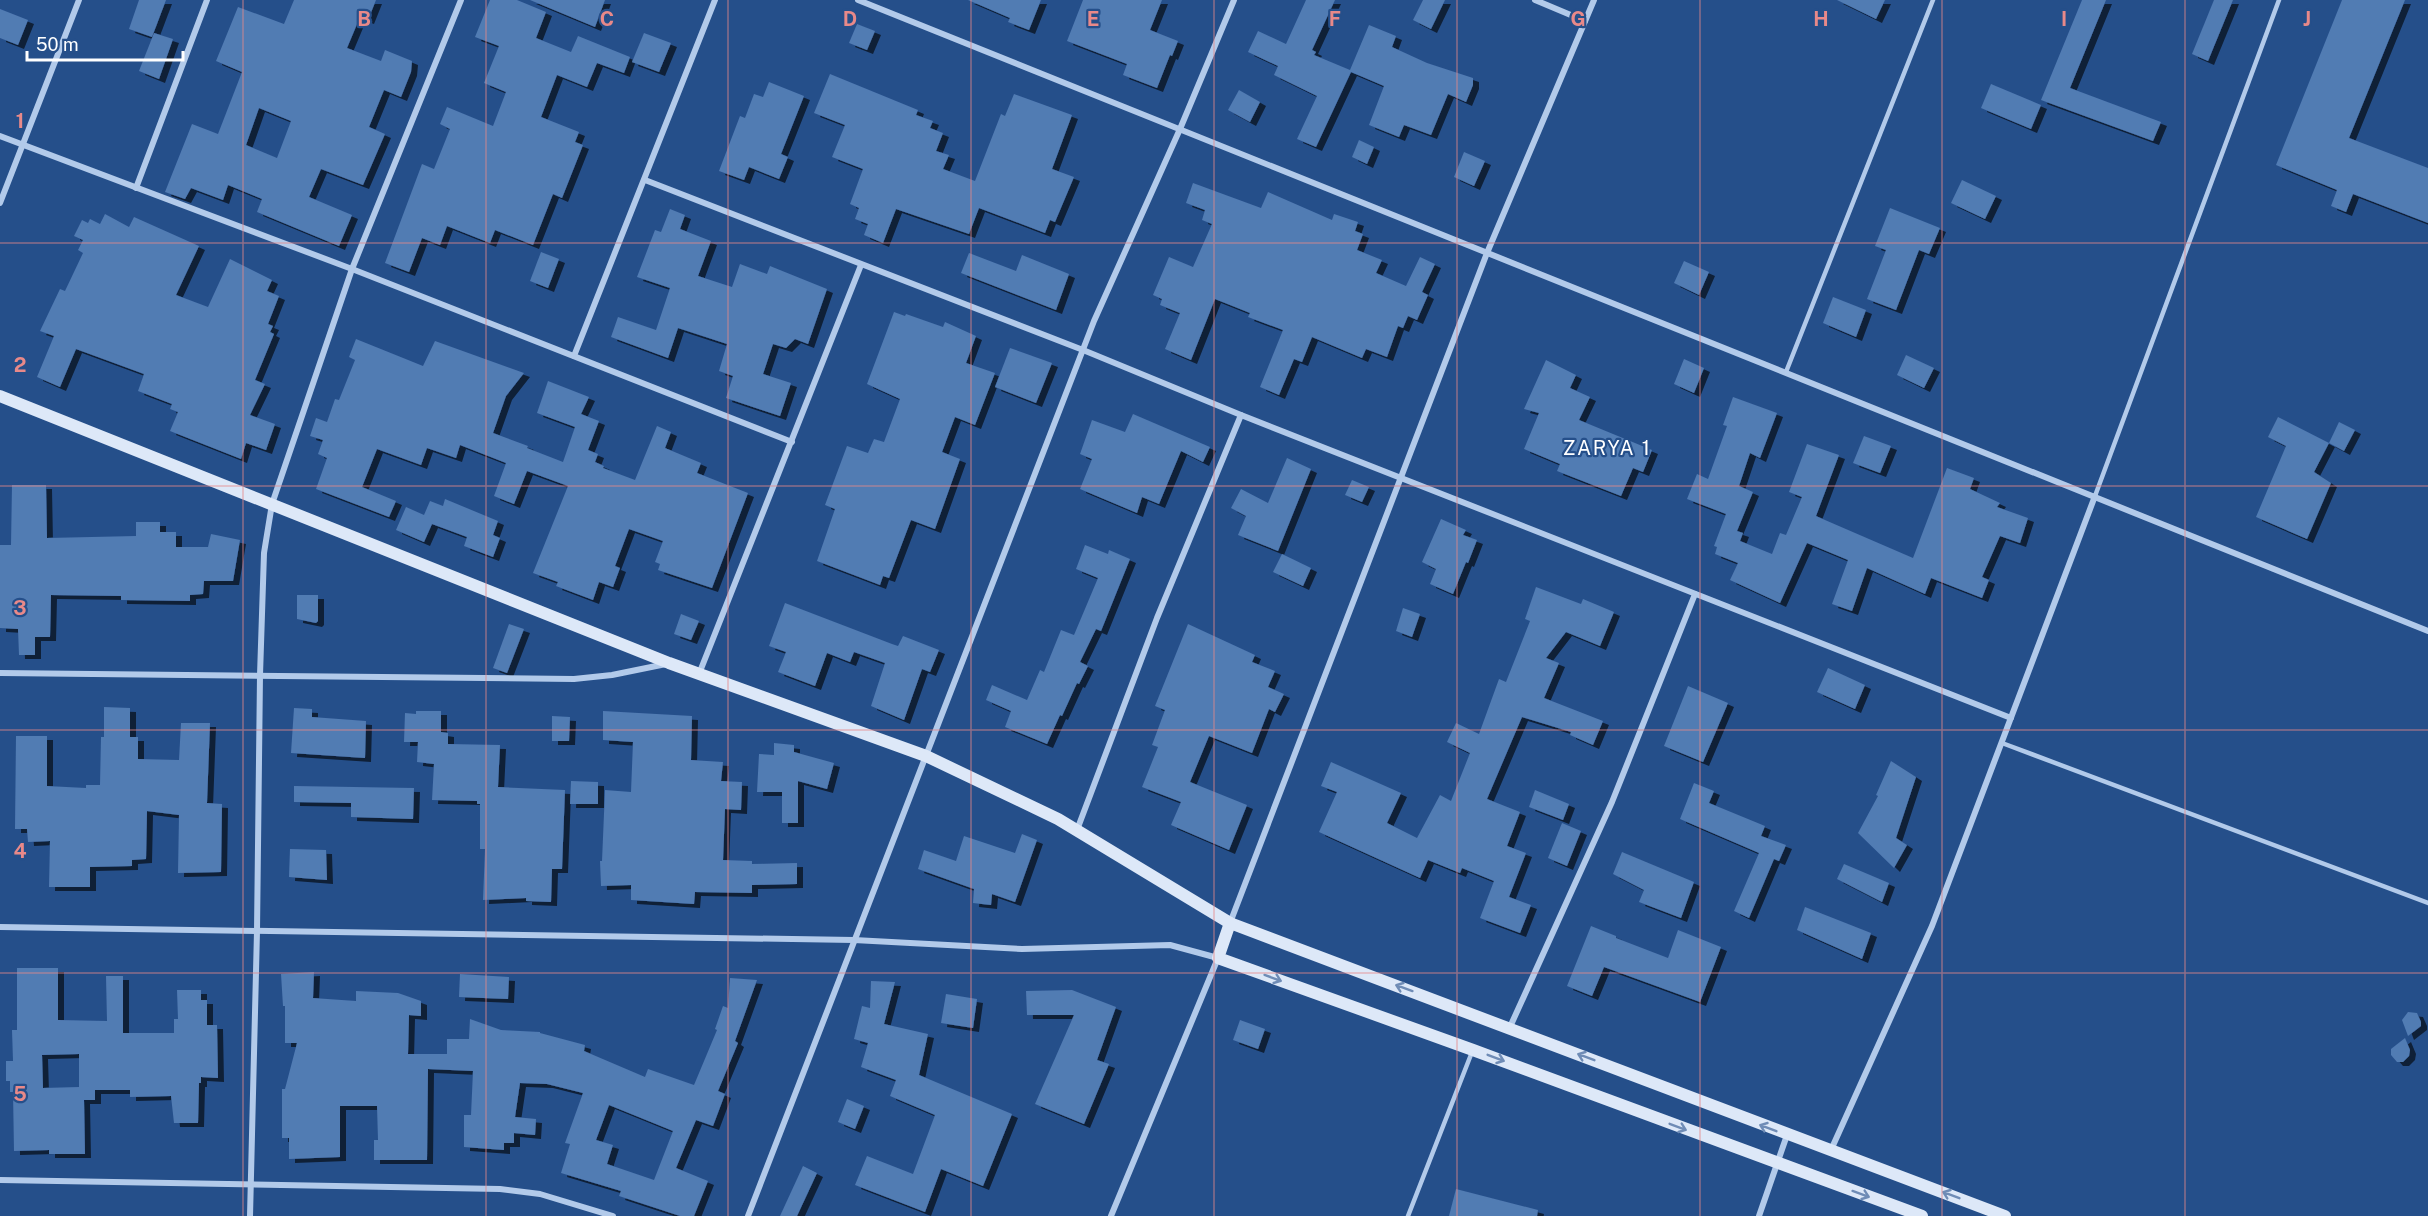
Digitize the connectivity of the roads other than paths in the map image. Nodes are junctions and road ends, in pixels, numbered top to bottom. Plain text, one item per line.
1 (79, 0) edge
2 (207, 0) edge
3 (461, 0) edge
4 (715, 0) edge
5 (858, 0) edge
6 (1234, 0) edge
7 (1534, 0) edge
8 (1594, 0) edge
9 (1933, 0) edge
10 (2279, 0) edge
11 (1585, 21) junction
12 (1180, 129) junction
13 (0, 136) edge
14 (22, 144) junction
15 (645, 180) junction
16 (136, 188) junction
17 (0, 202) edge
18 (1487, 253) junction
19 (861, 265) junction
20 (352, 269) junction
21 (1083, 350) junction
22 (574, 356) junction
23 (1786, 372) junction
24 (0, 396) edge
25 (1241, 415) junction
26 (792, 442) junction
27 (1401, 478) junction
28 (2095, 496) junction
29 (272, 504) junction
30 (1695, 594) junction
31 (2428, 631) edge
32 (669, 663) junction
33 (0, 673) edge
34 (260, 675) junction
35 (699, 675) junction
36 (2011, 718) junction
37 (2002, 743) junction
38 (926, 756) junction
39 (1077, 830) junction
40 (2428, 903) edge
41 (1230, 923) junction
42 (0, 927) edge
43 (257, 931) junction
44 (854, 940) junction
45 (1218, 958) junction
46 (1510, 1027) junction
47 (1473, 1050) junction
48 (1788, 1135) junction
49 (1831, 1149) junction
50 (1778, 1164) junction
51 (0, 1180) edge
52 (250, 1185) junction
53 (250, 1216) edge
54 (613, 1216) edge
55 (748, 1216) edge
56 (1111, 1216) edge
57 (1408, 1216) edge
58 (1759, 1216) edge
59 (1922, 1216) edge
60 (2006, 1216) edge

1 - 14 street
2 - 16 street
3 - 20 street
4 - 15 street
5 - 12 street
6 - 12 street
7 - 11 street
8 - 11 street
9 - 23 lane
10 - 28 lane
11 - 18 street
12 - 18 street
12 - 21 street
13 - 14 street
14 - 16 street
14 - 17 street
15 - 19 street
15 - 22 street
16 - 20 street
18 - 23 street
18 - 27 street
19 - 21 street
19 - 26 street
20 - 22 street
20 - 29 street
21 - 25 street
21 - 38 street
22 - 26 street
23 - 28 street
24 - 29 street
25 - 27 street
25 - 39 street
26 - 35 street
27 - 30 street
27 - 41 street
28 - 31 street
28 - 36 street
29 - 32 street
29 - 34 street
30 - 36 street
30 - 46 street
32 - 34 street
32 - 35 street
33 - 34 street
34 - 43 street
35 - 38 street
36 - 37 street
37 - 40 lane
37 - 49 street
38 - 39 street
38 - 44 street
39 - 41 street
41 - 45 street
46 -> 41 street
42 - 43 street
43 - 44 street
43 - 52 street
44 - 45 street
44 - 55 street
45 -> 47 street
45 - 56 street
48 -> 46 street
47 -> 50 street
47 - 57 lane
48 - 49 street
48 - 50 street
60 -> 49 street
50 - 58 street
50 -> 59 street
51 - 52 street
52 - 53 street
52 - 54 street

